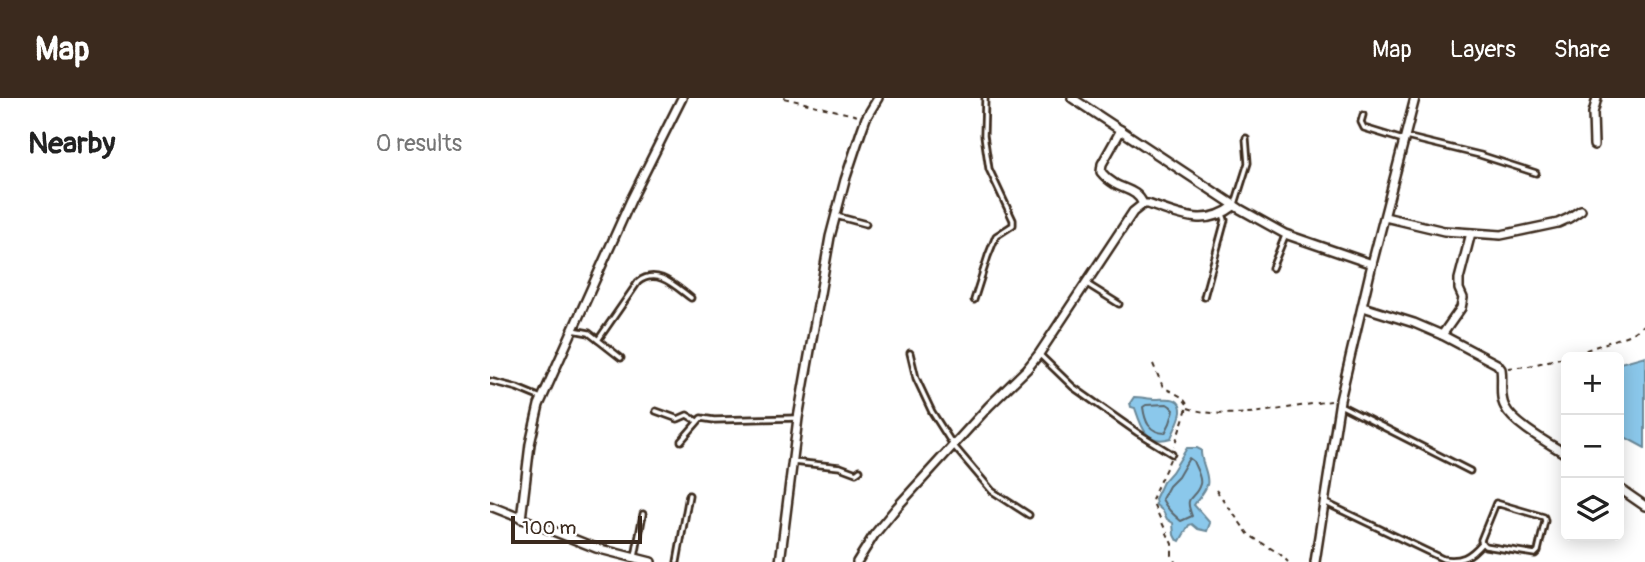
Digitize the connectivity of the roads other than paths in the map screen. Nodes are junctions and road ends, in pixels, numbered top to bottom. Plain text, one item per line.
1 (682, 98) edge
2 (877, 98) edge
3 (985, 98) edge
4 (1072, 98) edge
5 (1415, 98) edge
6 (1597, 98) edge
7 (1363, 115) dead end
8 (1121, 130) junction
9 (1246, 138) dead end
10 (1404, 139) junction
11 (1594, 145) dead end
12 (1536, 173) dead end
13 (1143, 204) junction
14 (1234, 206) junction
15 (1581, 210) dead end
16 (1223, 214) junction
17 (836, 216) junction
18 (1385, 217) junction
19 (866, 224) dead end
20 (1471, 233) junction
21 (1286, 234) junction
22 (1372, 264) junction
23 (1272, 268) dead end
24 (1086, 283) junction
25 (1204, 297) dead end
26 (691, 298) dead end
27 (974, 300) dead end
28 (1119, 304) dead end
29 (1363, 307) junction
30 (573, 330) junction
31 (1442, 335) junction
32 (598, 340) junction
33 (910, 353) dead end
34 (1039, 354) junction
35 (621, 358) dead end
36 (490, 381) edge
37 (542, 398) junction
38 (1340, 402) junction
39 (656, 411) dead end
40 (799, 418) junction
41 (697, 421) junction
42 (681, 441) dead end
43 (953, 445) junction
44 (1561, 451) edge
45 (1172, 454) dead end
46 (793, 462) junction
47 (860, 470) dead end
48 (1470, 471) dead end
49 (1624, 491) edge
50 (689, 495) dead end
51 (1324, 502) junction
52 (490, 506) edge
53 (1645, 506) edge
54 (643, 514) dead end
55 (1029, 514) dead end
56 (521, 519) junction
57 (1482, 543) junction
58 (635, 559) junction
59 (781, 560) edge
60 (650, 562) edge
61 (677, 562) edge
62 (792, 562) edge
63 (858, 562) edge
64 (1315, 562) edge

1 - 30 street
2 - 17 street
3 - 27 lane
4 - 8 street
5 - 10 street
6 - 11 street
7 - 10 lane
8 - 13 street
8 - 14 street
9 - 14 lane
10 - 12 lane
10 - 18 street
13 - 16 street
13 - 24 street
14 - 16 street
14 - 21 street
15 - 20 street
16 - 25 lane
17 - 19 lane
17 - 40 street
18 - 20 street
18 - 22 street
20 - 31 street
21 - 22 street
21 - 23 lane
22 - 29 street
24 - 28 lane
24 - 34 street
26 - 32 lane
29 - 31 street
29 - 38 street
30 - 32 lane
30 - 37 street
31 - 44 street
32 - 35 lane
33 - 43 lane
34 - 43 street
34 - 45 lane
36 - 37 lane
37 - 56 street
38 - 48 lane
38 - 51 street
39 - 41 lane
40 - 41 lane
40 - 46 street
41 - 42 lane
43 - 55 lane
43 - 63 street
46 - 47 lane
46 - 59 street
49 - 53 street
50 - 61 lane
51 - 57 lane
51 - 64 street
52 - 56 street
54 - 58 lane
56 - 58 street
57 - 57 lane
58 - 60 street
59 - 62 street

